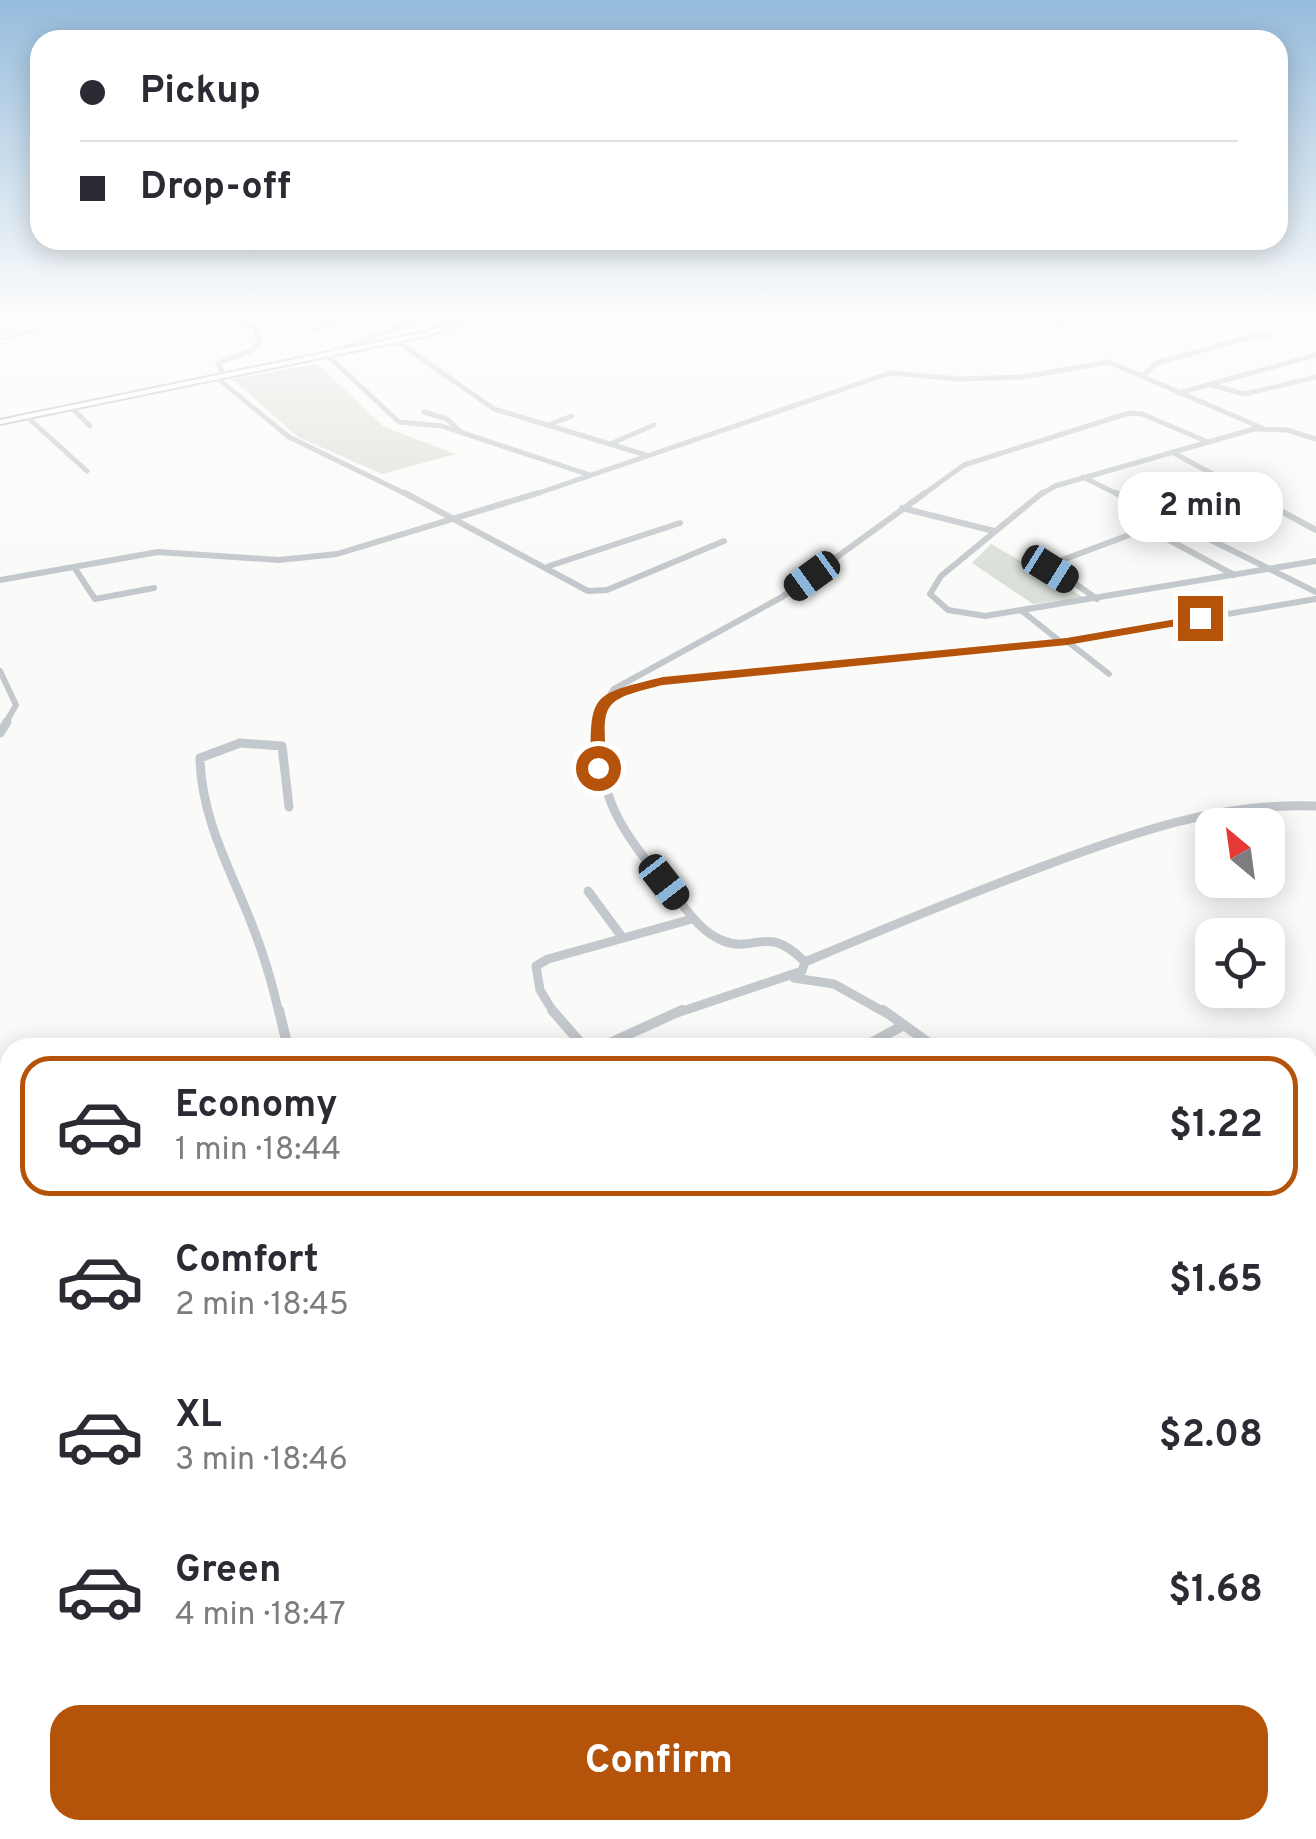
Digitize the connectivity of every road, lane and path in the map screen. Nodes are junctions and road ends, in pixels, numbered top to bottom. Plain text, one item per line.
1 (105, 400) edge
2 (242, 400) edge
3 (375, 400) edge
4 (480, 400) edge
5 (811, 400) edge
6 (1192, 400) edge
7 (70, 407) junction
8 (424, 412) dead end
9 (26, 416) junction
10 (572, 416) dead end
11 (0, 422) edge
12 (654, 425) dead end
13 (90, 426) dead end
14 (548, 426) junction
15 (1262, 428) junction
16 (1316, 429) edge
17 (464, 434) junction
18 (1306, 435) junction
19 (1316, 439) edge
20 (1208, 442) junction
21 (610, 444) junction
22 (1172, 452) junction
23 (648, 456) junction
24 (87, 471) dead end
25 (592, 476) junction
26 (1083, 476) junction
27 (902, 508) junction
28 (460, 520) junction
29 (1169, 520) junction
30 (680, 523) dead end
31 (1145, 527) junction
32 (1316, 530) edge
33 (994, 531) junction
34 (724, 540) dead end
35 (1316, 561) edge
36 (549, 566) junction
37 (74, 567) junction
38 (1271, 570) junction
39 (1234, 575) junction
40 (0, 580) edge
41 (154, 588) dead end
42 (1316, 596) edge
43 (1097, 599) junction
44 (1022, 612) junction
45 (1064, 642) junction
46 (648, 668) junction
47 (0, 670) edge
48 (1109, 674) dead end
49 (663, 681) junction
50 (610, 694) junction
51 (0, 733) edge
52 (1316, 806) edge
53 (289, 807) dead end
54 (588, 891) dead end
55 (692, 919) junction
56 (622, 937) junction
57 (805, 962) junction
58 (788, 978) junction
59 (902, 1026) junction
60 (285, 1038) edge
61 (577, 1038) edge
62 (621, 1038) edge
63 (880, 1038) edge
64 (921, 1038) edge

1 - 7 main road
2 - 28 street
3 - 17 street
4 - 14 street
5 - 23 street
6 - 15 street
7 - 9 main road
7 - 13 street
8 - 17 street
9 - 11 main road
9 - 24 street
10 - 14 street
12 - 21 street
14 - 21 street
15 - 18 street
15 - 20 street
16 - 18 street
17 - 25 street
18 - 19 street
20 - 22 street
20 - 27 street
21 - 23 street
22 - 26 street
22 - 32 street
23 - 25 street
25 - 28 street
26 - 29 street
26 - 33 street
27 - 33 street
27 - 46 street
28 - 36 street
28 - 37 street
29 - 31 street
29 - 38 street
30 - 36 street
31 - 39 street
31 - 43 street
33 - 44 street
34 - 36 street
35 - 38 street
37 - 40 street
37 - 41 street
38 - 39 street
38 - 42 street
39 - 43 street
42 - 45 street
43 - 44 street
44 - 45 street
45 - 48 street
45 - 49 street
46 - 49 street
46 - 50 street
47 - 51 street
49 - 50 street
50 - 55 street
52 - 57 street
53 - 60 street
54 - 56 street
55 - 56 street
55 - 57 street
56 - 61 street
57 - 58 street
58 - 59 street
58 - 62 street
59 - 63 street
59 - 64 street

